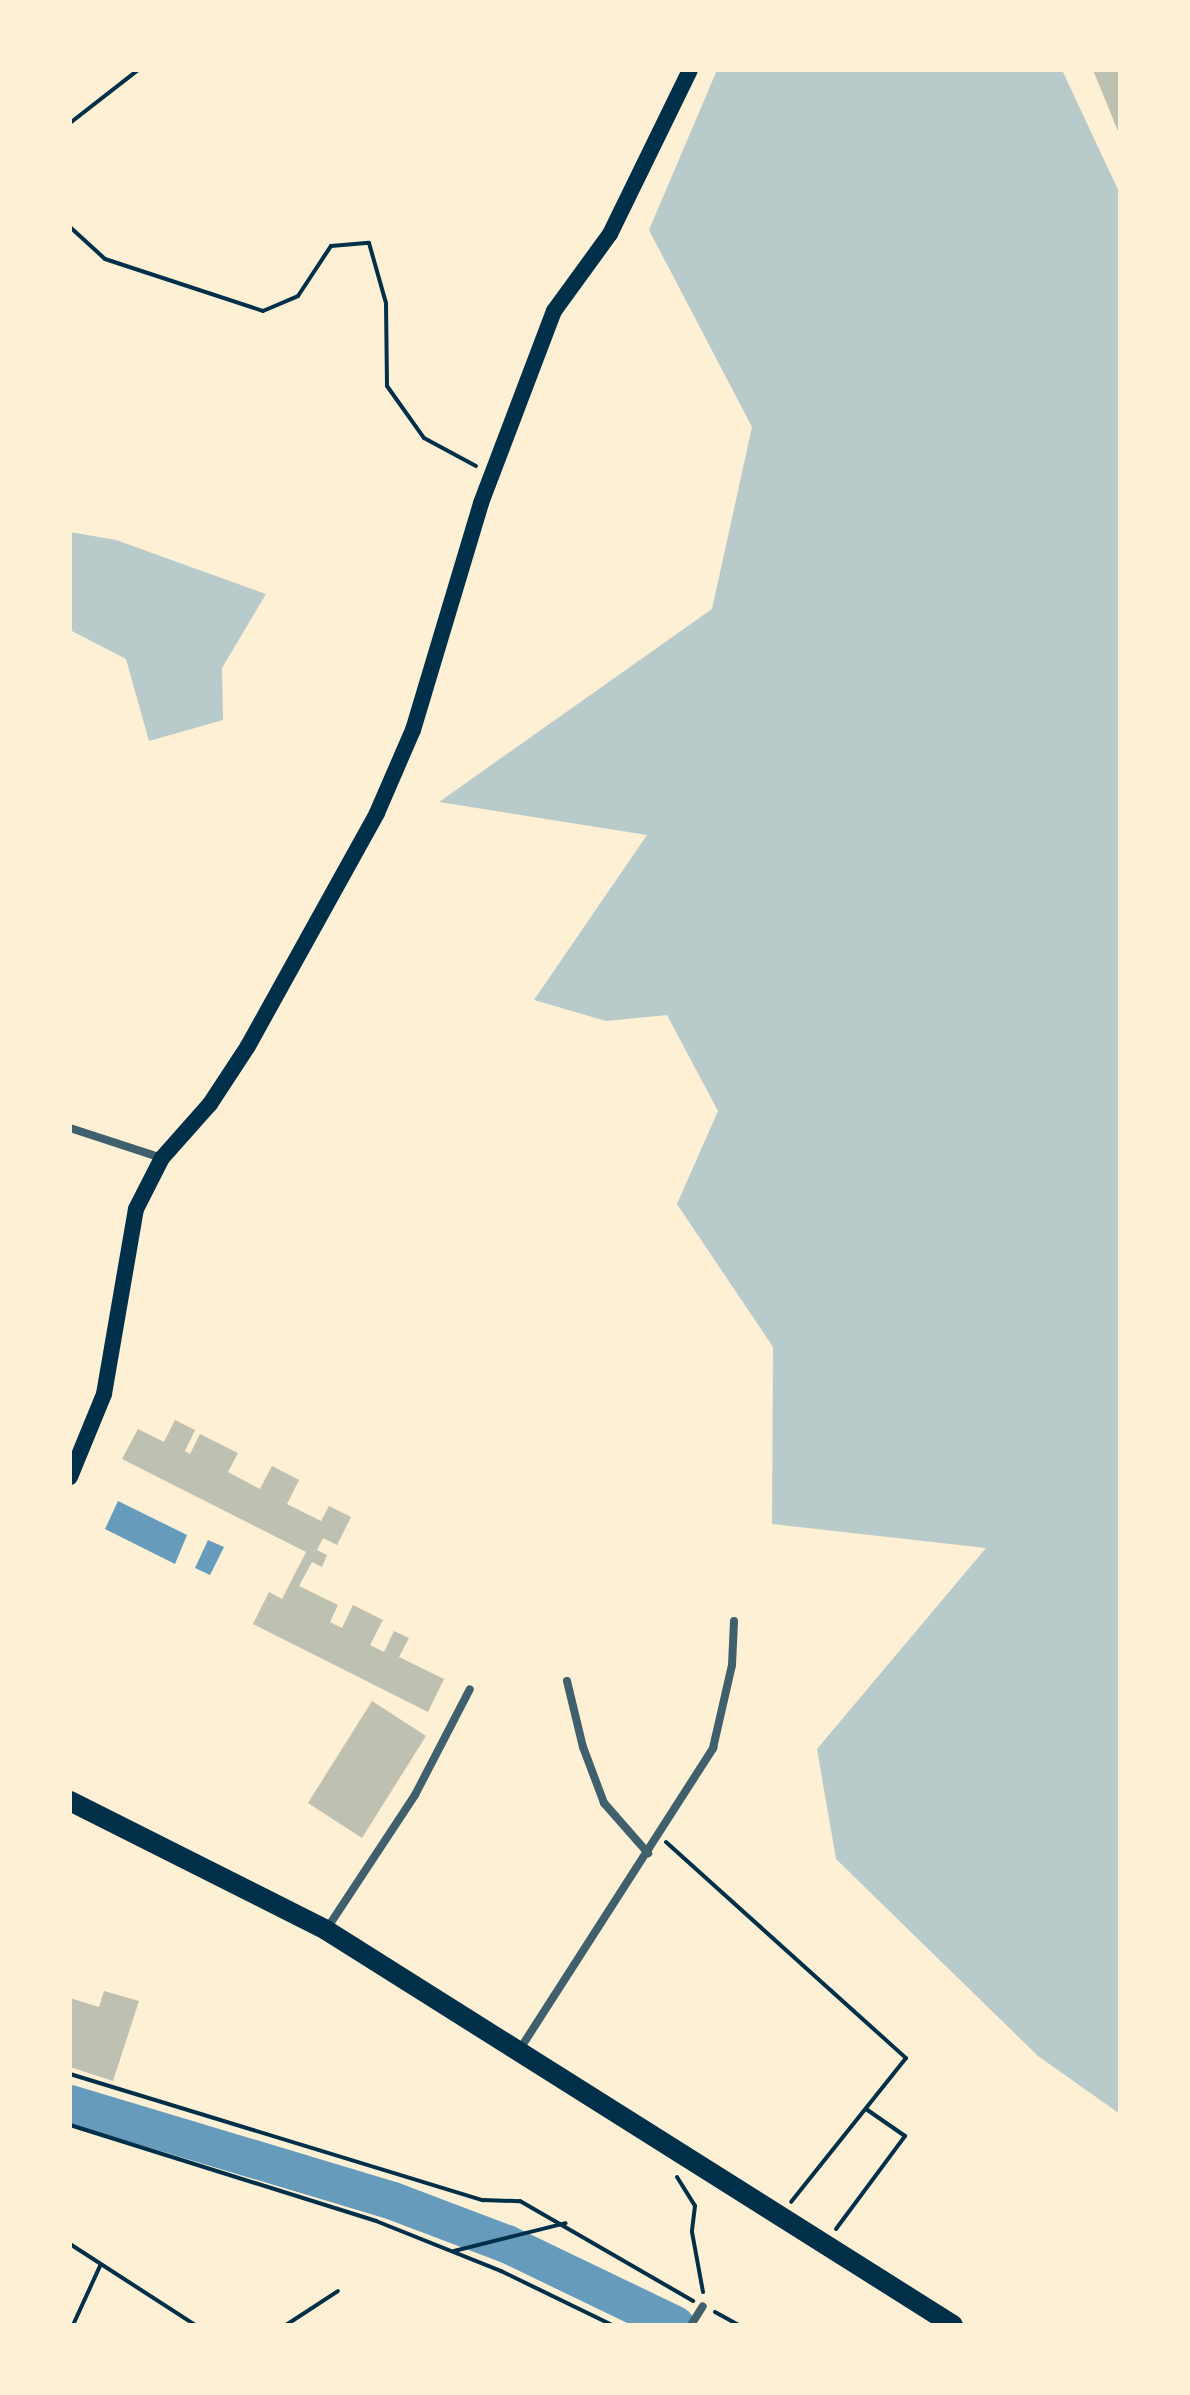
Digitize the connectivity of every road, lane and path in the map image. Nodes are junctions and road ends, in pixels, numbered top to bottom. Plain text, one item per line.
1 (138, 70) edge
2 (690, 70) edge
3 (70, 123) edge
4 (70, 227) edge
5 (492, 474) junction
6 (70, 1128) edge
7 (162, 1158) junction
8 (70, 1477) edge
9 (734, 1621) dead end
10 (567, 1681) dead end
11 (470, 1689) dead end
12 (70, 1801) edge
13 (659, 1835) junction
14 (648, 1853) junction
15 (326, 1930) junction
16 (520, 2049) junction
17 (70, 2074) edge
18 (866, 2109) junction
19 (70, 2125) edge
20 (677, 2177) dead end
21 (780, 2215) junction
22 (566, 2223) junction
23 (825, 2243) junction
24 (70, 2244) edge
25 (452, 2251) junction
26 (100, 2266) junction
27 (338, 2291) dead end
28 (701, 2310) junction
29 (73, 2325) edge
30 (195, 2325) edge
31 (286, 2325) edge
32 (612, 2325) edge
33 (691, 2325) edge
34 (738, 2325) edge
35 (953, 2325) edge

1 - 3 path
2 - 5 main road
4 - 5 path
5 - 7 main road
6 - 7 street
7 - 8 main road
9 - 13 street
10 - 14 street
11 - 15 street
12 - 15 highway
13 - 14 street
13 - 18 path
14 - 16 street
15 - 16 highway
16 - 21 highway
17 - 22 path
18 - 21 path
18 - 23 path
19 - 25 path
20 - 28 path
21 - 23 highway
22 - 25 path
22 - 28 path
23 - 35 highway
24 - 26 path
25 - 32 path
26 - 29 path
26 - 30 path
27 - 31 path
28 - 33 street
28 - 34 path

